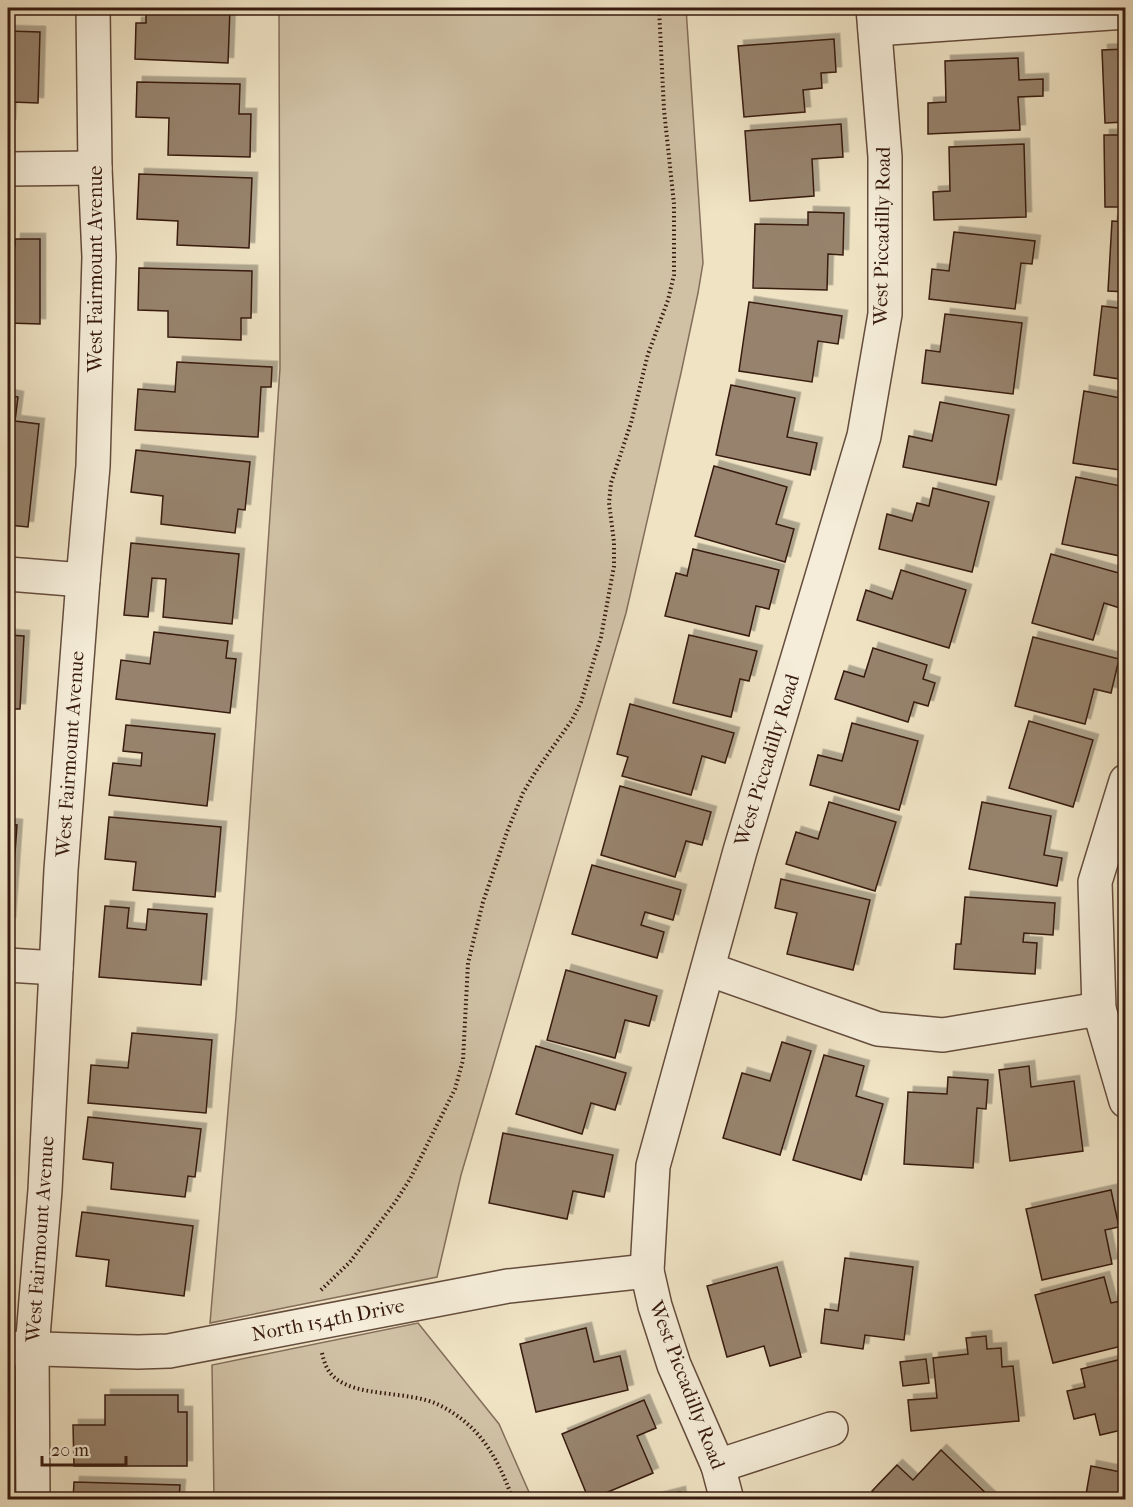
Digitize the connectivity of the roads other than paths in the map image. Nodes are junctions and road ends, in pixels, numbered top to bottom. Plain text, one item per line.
1 (93, 8) edge
2 (1125, 12) edge
3 (874, 18) edge
4 (95, 168) junction
5 (8, 169) edge
6 (8, 574) edge
7 (83, 580) junction
8 (1125, 781) edge
9 (8, 965) edge
10 (56, 968) junction
11 (708, 969) junction
12 (1099, 1009) junction
13 (1125, 1101) edge
14 (647, 1271) junction
15 (20, 1348) edge
16 (831, 1429) dead end
17 (718, 1466) junction
18 (33, 1500) edge
19 (727, 1500) edge

1 - 4 street, West Fairmount Avenue
2 - 3 street
3 - 11 street, West Piccadilly Road
4 - 5 street
4 - 7 street, West Fairmount Avenue
6 - 7 street
7 - 10 street, West Fairmount Avenue
8 - 12 street
9 - 10 street
10 - 15 street, West Fairmount Avenue
11 - 12 street
11 - 14 street, West Piccadilly Road
12 - 13 street
14 - 15 street, North 154th Drive
14 - 17 street, West Piccadilly Road
15 - 18 street, West Fairmount Avenue
16 - 17 street
17 - 19 street, West Piccadilly Road

